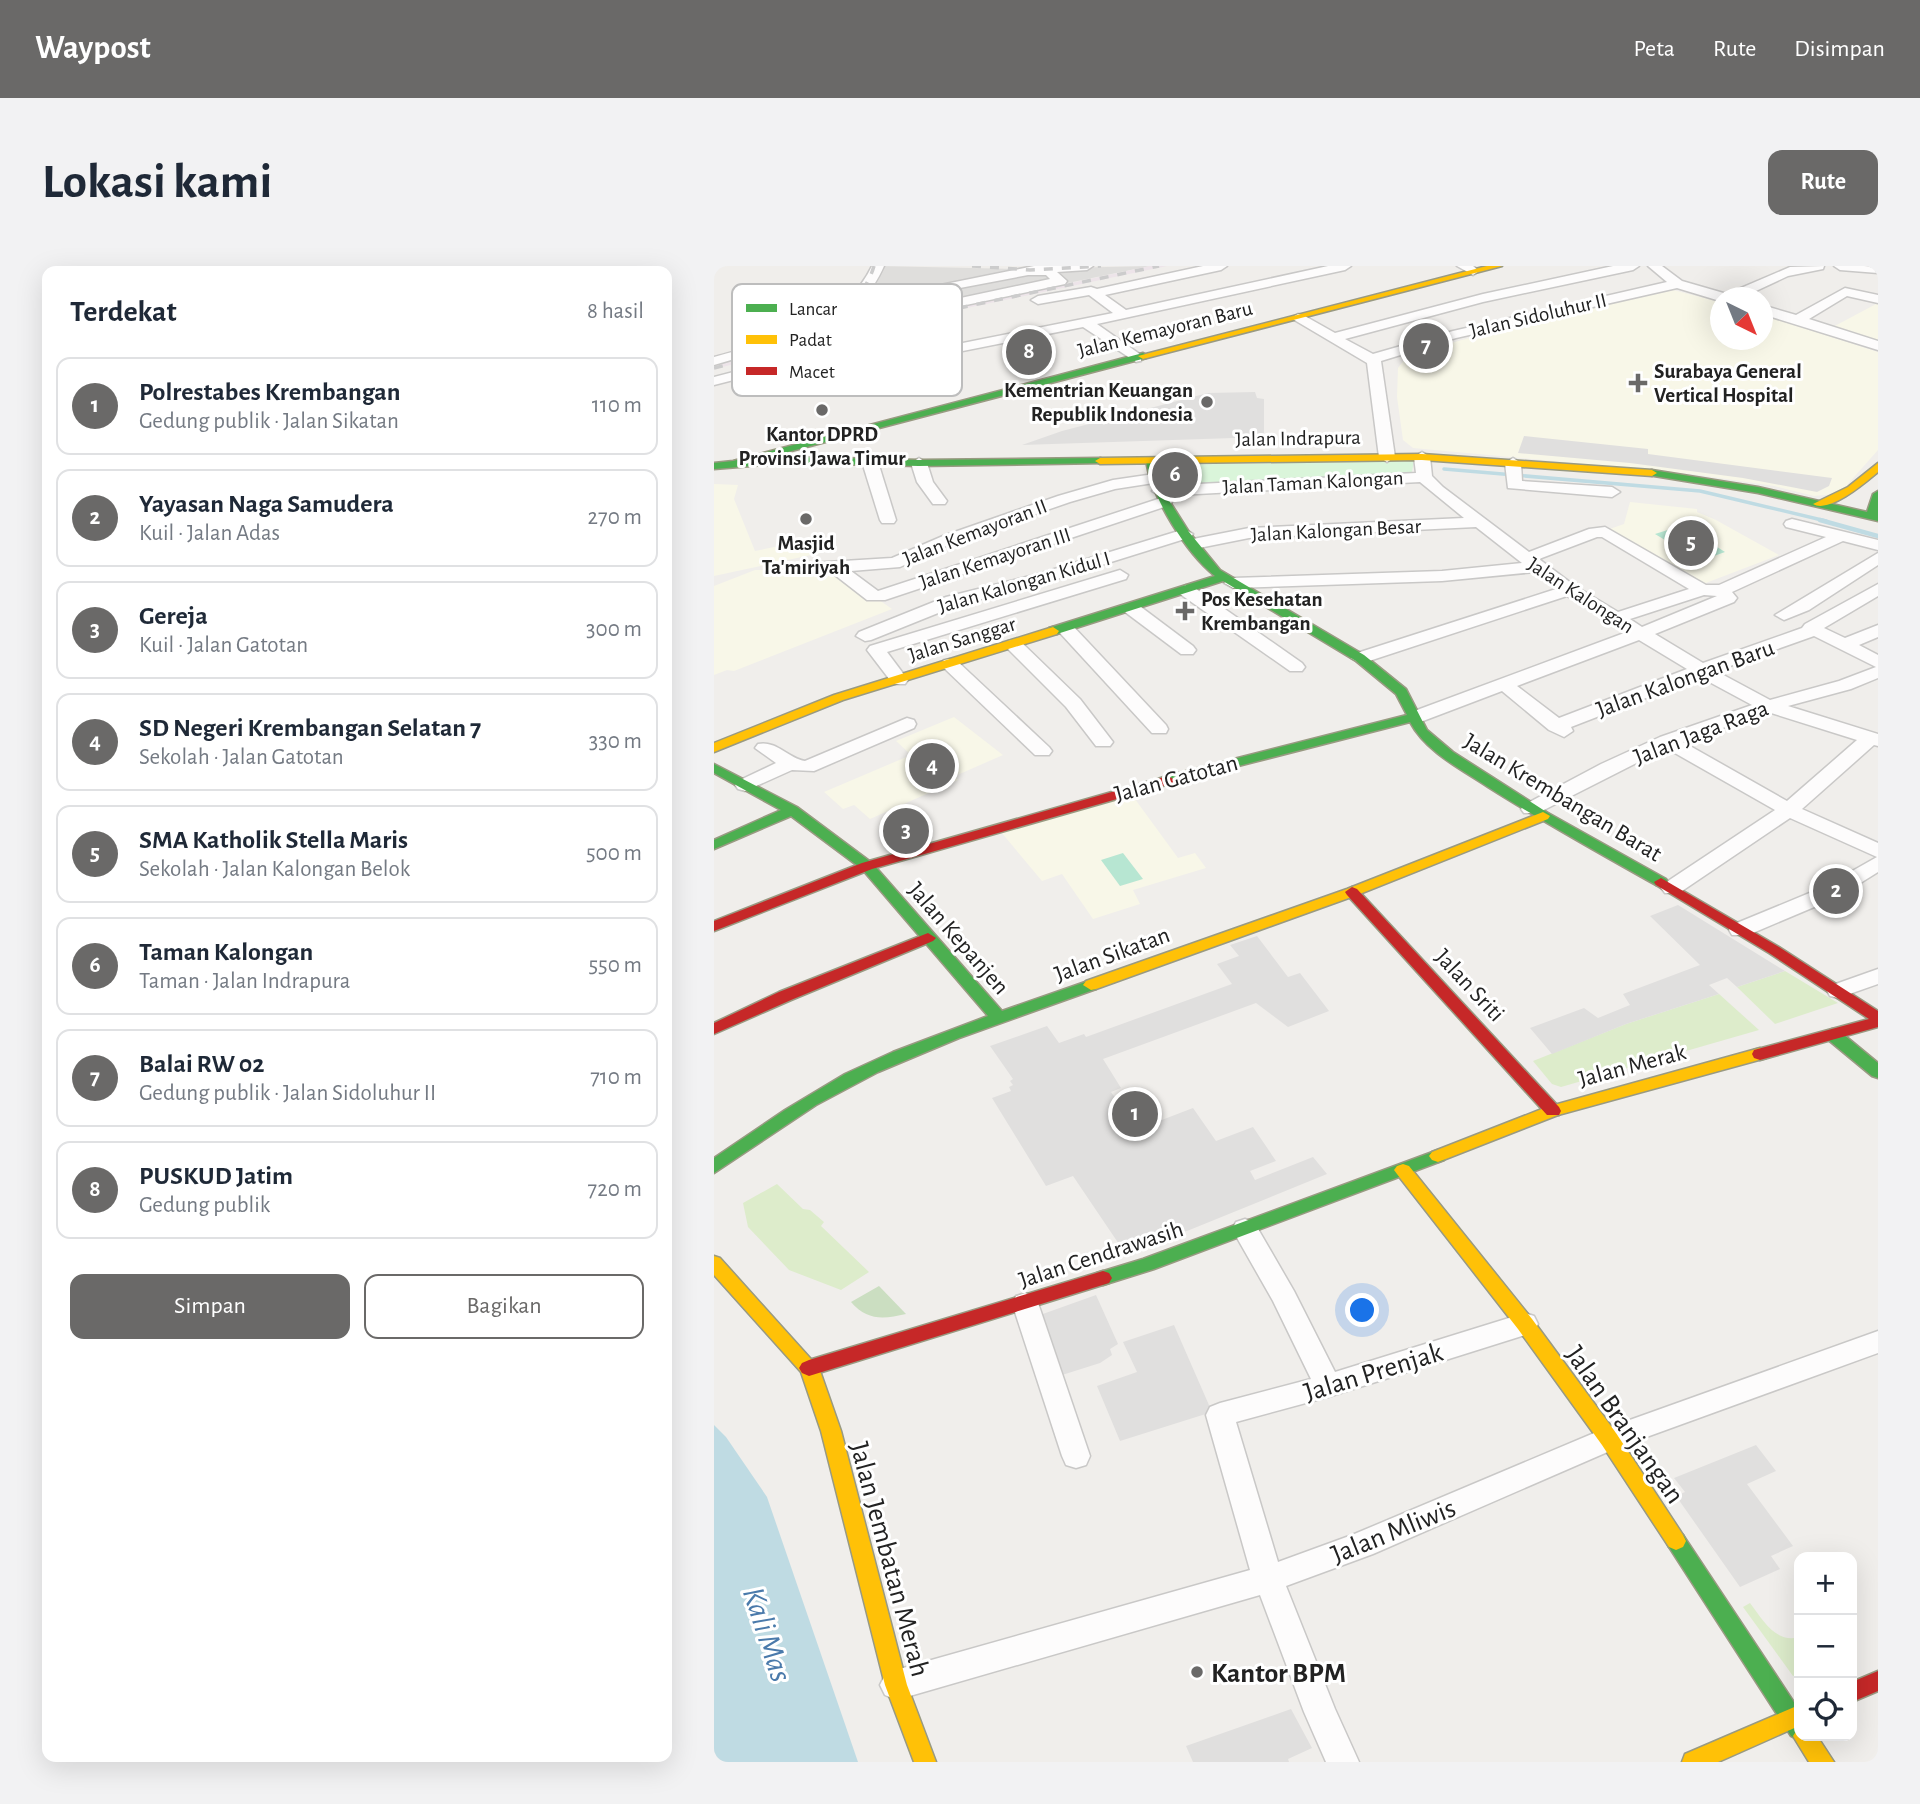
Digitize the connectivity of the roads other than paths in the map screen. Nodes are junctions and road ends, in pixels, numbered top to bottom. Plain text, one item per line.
1 (878, 266) edge
2 (885, 266) edge
3 (981, 266) edge
4 (1087, 266) edge
5 (1222, 266) edge
6 (1307, 266) edge
7 (1345, 266) edge
8 (1498, 266) edge
9 (1633, 266) edge
10 (1654, 266) edge
11 (1818, 266) edge
12 (1840, 266) edge
13 (1468, 268) edge
14 (1878, 269) edge
15 (870, 284) edge
16 (882, 284) edge
17 (962, 284) edge
18 (1677, 284) junction
19 (1751, 287) edge
20 (1511, 290) junction
21 (1094, 292) junction
22 (1710, 293) edge
23 (1877, 299) edge
24 (962, 302) edge
25 (1119, 312) junction
26 (1773, 312) edge
27 (1549, 313) junction
28 (962, 317) edge
29 (1298, 318) junction
30 (1798, 320) junction
31 (1086, 323) junction
32 (1334, 338) junction
33 (1878, 346) edge
34 (962, 347) edge
35 (1136, 358) junction
36 (1372, 359) junction
37 (732, 376) edge
38 (714, 381) edge
39 (842, 433) junction
40 (1387, 457) junction
41 (1422, 457) junction
42 (836, 461) junction
43 (1151, 461) junction
44 (738, 462) junction
45 (870, 462) junction
46 (919, 463) junction
47 (714, 466) edge
48 (1878, 466) edge
49 (1513, 468) junction
50 (1424, 477) junction
51 (1159, 491) junction
52 (1847, 491) junction
53 (1612, 492) dead end
54 (1877, 496) edge
55 (939, 501) dead end
56 (1819, 504) junction
57 (1875, 517) edge
58 (888, 520) dead end
59 (1478, 522) junction
60 (1791, 524) dead end
61 (1844, 536) junction
62 (1189, 539) junction
63 (1878, 545) edge
64 (1878, 558) edge
65 (1531, 563) junction
66 (834, 566) junction
67 (794, 569) dead end
68 (1120, 575) dead end
69 (1228, 580) junction
70 (1718, 589) junction
71 (1878, 589) edge
72 (1186, 590) junction
73 (1569, 590) junction
74 (1131, 608) junction
75 (1784, 615) dead end
76 (1614, 619) junction
77 (1066, 629) junction
78 (1813, 629) junction
79 (1878, 630) edge
80 (1640, 634) junction
81 (864, 636) dead end
82 (1014, 645) junction
83 (1844, 645) junction
84 (1187, 650) dead end
85 (1360, 658) junction
86 (1878, 662) edge
87 (950, 664) junction
88 (1296, 667) dead end
89 (1701, 670) junction
90 (1878, 671) edge
91 (900, 680) junction
92 (1505, 685) junction
93 (1768, 706) junction
94 (1416, 717) junction
95 (907, 724) dead end
96 (1159, 729) dead end
97 (1874, 739) edge
98 (1667, 741) junction
99 (1102, 742) dead end
100 (714, 748) edge
101 (765, 748) dead end
102 (1042, 751) dead end
103 (790, 764) junction
104 (714, 768) edge
105 (745, 785) junction
106 (792, 810) junction
107 (1789, 810) junction
108 (1537, 812) junction
109 (714, 845) edge
110 (1878, 851) edge
111 (1878, 863) edge
112 (867, 866) junction
113 (1672, 888) junction
114 (1352, 892) junction
115 (714, 926) edge
116 (1740, 929) junction
117 (928, 939) junction
118 (1878, 976) edge
119 (1838, 991) junction
120 (999, 1018) junction
121 (1878, 1020) edge
122 (714, 1029) edge
123 (1832, 1034) junction
124 (1878, 1072) edge
125 (1553, 1111) junction
126 (714, 1167) edge
127 (1403, 1170) junction
128 (1245, 1229) junction
129 (714, 1263) edge
130 (1025, 1303) junction
131 (1525, 1324) junction
132 (1878, 1342) edge
133 (808, 1368) junction
134 (1328, 1385) junction
135 (1220, 1415) joint
136 (1609, 1439) junction
137 (1076, 1456) dead end
138 (1268, 1578) junction
139 (1878, 1681) edge
140 (896, 1685) junction
141 (1857, 1690) edge
142 (1794, 1716) edge
143 (1794, 1722) edge
144 (1808, 1741) edge
145 (925, 1762) edge
146 (1343, 1762) edge
147 (1693, 1762) edge
148 (1823, 1762) edge

1 - 15 street
2 - 16 street
3 - 4 street
5 - 21 street
6 - 25 street
7 - 25 street
8 - 13 street, Jalan Kemayoran Baru
9 - 20 street
10 - 18 street
11 - 19 street
12 - 14 street
13 - 29 street, Jalan Kemayoran Baru
17 - 24 street
18 - 22 street
18 - 27 street, Jalan Sidoluhur II
20 - 27 street
20 - 32 street
21 - 25 street
21 - 28 street
23 - 30 street
25 - 31 street
26 - 30 street
27 - 36 street, Jalan Sidoluhur II
29 - 32 street
29 - 35 street, Jalan Kemayoran Baru
30 - 33 street
31 - 34 street
31 - 35 street
32 - 36 street
35 - 39 street, Jalan Kemayoran Baru
36 - 40 street
37 - 38 street
39 - 42 street
39 - 44 street, Jalan Kemayoran Baru
40 - 41 street, Jalan Indrapura
40 - 43 street, Jalan Indrapura
41 - 49 street, Jalan Indrapura
41 - 50 street
42 - 44 street, Jalan Indrapura
42 - 45 street, Jalan Indrapura
43 - 46 street, Jalan Indrapura
43 - 51 street, Jalan Krembangan Barat
44 - 47 street, Jalan Indrapura
45 - 46 street, Jalan Indrapura
45 - 58 street
46 - 55 street
48 - 52 street
49 - 53 street
49 - 56 street, Jalan Indrapura
50 - 51 street, Jalan Taman Kalongan
50 - 59 street, Jalan Kalongan
51 - 62 street, Jalan Krembangan Barat
51 - 66 street, Jalan Kemayoran II
51 - 66 street, Jalan Kemayoran III
52 - 54 street
52 - 56 street
54 - 57 street
56 - 57 street, Jalan Indrapura
59 - 62 street, Jalan Kalongan Besar
59 - 65 street, Jalan Kalongan
60 - 61 street
61 - 63 street
61 - 70 street
62 - 69 street, Jalan Krembangan Barat
62 - 81 street, Jalan Kalongan Kidul I
64 - 75 street
65 - 69 street
65 - 70 street
65 - 73 street, Jalan Kalongan
66 - 67 street, Jalan Kemayoran II
68 - 91 street
69 - 72 street, Jalan Sanggar
69 - 85 street, Jalan Krembangan Barat
70 - 76 street
70 - 80 street, Jalan Gatotan
71 - 78 street, Jalan Kalongan Baru
72 - 74 street, Jalan Sanggar
72 - 88 street
73 - 76 street, Jalan Kalongan
73 - 85 street
74 - 77 street, Jalan Sanggar
74 - 84 street
76 - 80 street, Jalan Kalongan
77 - 82 street, Jalan Sanggar
77 - 96 street
78 - 83 street
78 - 89 street, Jalan Kalongan Baru
79 - 83 street
80 - 89 street, Jalan Kalongan
80 - 92 street, Jalan Gatotan
82 - 87 street, Jalan Sanggar
82 - 99 street
83 - 86 street
85 - 94 street, Jalan Krembangan Barat
87 - 91 street, Jalan Sanggar
87 - 102 street
89 - 92 street, Jalan Kalongan Baru
89 - 93 street, Jalan Kalongan
90 - 93 street, Jalan Jaga Raga
91 - 100 street, Jalan Sanggar
92 - 94 street, Jalan Gatotan
93 - 97 street, Jalan Kalongan
93 - 98 street, Jalan Jaga Raga
94 - 108 street, Jalan Krembangan Barat
94 - 112 street, Jalan Gatotan
95 - 103 street
97 - 107 street
98 - 107 street
98 - 108 street, Jalan Jaga Raga
101 - 103 street
103 - 105 street
104 - 105 street, Jalan Kepanjen
105 - 106 street, Jalan Kepanjen
106 - 109 street
106 - 112 street, Jalan Kepanjen
107 - 110 street
107 - 113 street
108 - 113 street, Jalan Krembangan Barat
108 - 114 street, Jalan Sikatan
111 - 116 street
112 - 115 street, Jalan Gatotan
112 - 117 street, Jalan Kepanjen
113 - 116 street, Jalan Krembangan Barat
114 - 120 street, Jalan Sikatan
114 - 125 street, Jalan Sriti
116 - 119 street, Jalan Krembangan Barat
117 - 120 street, Jalan Kepanjen
117 - 122 street
118 - 119 street
119 - 121 street, Jalan Krembangan Barat
120 - 126 street, Jalan Sikatan
121 - 123 street, Jalan Merak
123 - 124 street
123 - 125 street, Jalan Merak
125 - 127 street, Jalan Merak
127 - 128 street, Jalan Cendrawasih
127 - 131 street, Jalan Branjangan
128 - 130 street, Jalan Cendrawasih
128 - 134 street
129 - 133 street
130 - 133 street, Jalan Cendrawasih
130 - 137 street
131 - 134 street, Jalan Prenjak
131 - 136 street, Jalan Branjangan
132 - 136 street, Jalan Mliwis
133 - 140 street, Jalan Jembatan Merah
134 - 135 street, Jalan Prenjak
135 - 138 street
136 - 138 street, Jalan Mliwis
136 - 142 street, Jalan Branjangan
138 - 140 street, Jalan Mliwis
138 - 146 street
139 - 141 street
140 - 145 street, Jalan Jembatan Merah
143 - 147 street
144 - 148 street

